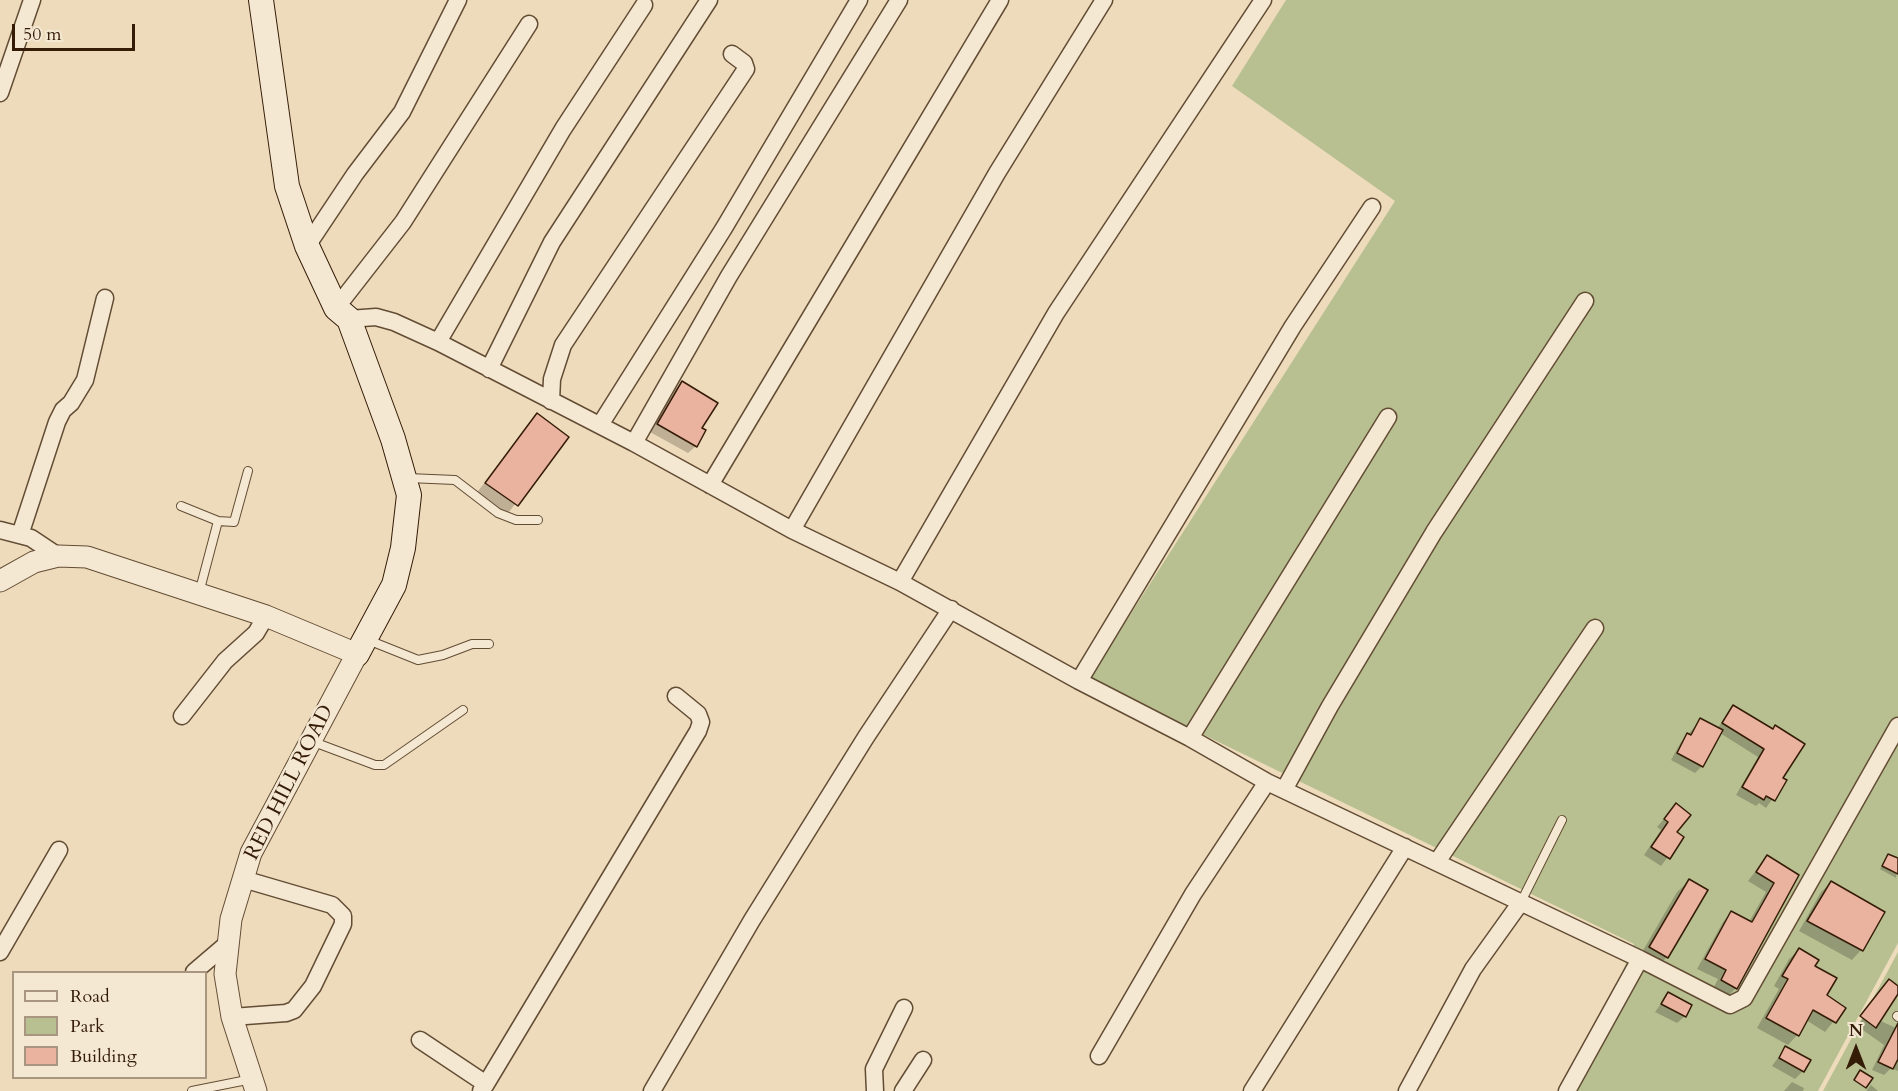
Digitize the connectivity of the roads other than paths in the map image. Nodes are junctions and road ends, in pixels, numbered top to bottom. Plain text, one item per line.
1 (32, 0) edge
2 (458, 0) edge
3 (709, 0) edge
4 (859, 0) edge
5 (899, 0) edge
6 (1000, 0) edge
7 (1104, 0) edge
8 (1263, 0) edge
9 (258, 1) edge
10 (644, 5) dead end
11 (529, 24) dead end
12 (732, 54) dead end
13 (0, 93) edge
14 (1372, 207) dead end
15 (306, 246) junction
16 (105, 298) dead end
17 (1585, 301) dead end
18 (342, 313) junction
19 (438, 342) junction
20 (489, 369) junction
21 (551, 401) junction
22 (1388, 417) dead end
23 (600, 426) junction
24 (634, 443) junction
25 (248, 471) dead end
26 (404, 478) junction
27 (710, 485) junction
28 (180, 506) dead end
29 (538, 520) dead end
30 (218, 521) junction
31 (0, 530) edge
32 (792, 530) junction
33 (20, 535) junction
34 (58, 556) junction
35 (0, 581) edge
36 (900, 582) junction
37 (199, 594) junction
38 (951, 609) junction
39 (266, 616) junction
40 (1595, 628) dead end
41 (489, 644) dead end
42 (361, 647) junction
43 (1079, 681) junction
44 (676, 696) dead end
45 (463, 710) dead end
46 (182, 716) dead end
47 (1898, 726) edge
48 (1190, 738) junction
49 (310, 741) junction
50 (1267, 782) junction
51 (1284, 790) junction
52 (1562, 820) dead end
53 (1405, 847) junction
54 (60, 850) dead end
55 (1437, 862) junction
56 (243, 879) junction
57 (1521, 902) junction
58 (228, 943) junction
59 (0, 952) edge
60 (1640, 959) junction
61 (195, 971) edge
62 (904, 1008) dead end
63 (232, 1017) junction
64 (420, 1040) dead end
65 (1099, 1056) dead end
66 (923, 1060) dead end
67 (254, 1085) edge
68 (484, 1087) edge
69 (192, 1091) edge
70 (652, 1091) edge
71 (874, 1091) edge
72 (903, 1091) edge
73 (1252, 1091) edge
74 (1407, 1091) edge
75 (1567, 1091) edge

1 - 13 street
2 - 15 street
3 - 20 street
4 - 23 street
5 - 24 street
6 - 27 street
7 - 32 street
8 - 36 street
9 - 15 main road
10 - 19 street
11 - 18 street
12 - 21 street
14 - 43 street
15 - 18 main road
16 - 33 street
17 - 51 street
18 - 19 street
18 - 26 main road
19 - 20 street
20 - 21 street
21 - 23 street
22 - 48 street
23 - 24 street
24 - 27 street
25 - 30 lane
26 - 29 lane
26 - 42 main road
27 - 32 street
28 - 30 lane
30 - 37 lane
31 - 33 street
32 - 36 street
33 - 34 street
34 - 35 street
34 - 37 street
36 - 38 street
37 - 39 street
38 - 43 street
38 - 70 street
39 - 42 street
39 - 46 street
40 - 55 street
41 - 42 lane
42 - 49 street, RED HILL ROAD
43 - 48 street
44 - 68 street
45 - 49 lane
47 - 60 street
48 - 50 street
49 - 56 street, RED HILL ROAD
50 - 51 street
50 - 65 street
51 - 53 street
52 - 57 lane
53 - 55 street
53 - 73 street
54 - 59 street
55 - 57 street
56 - 58 street, RED HILL ROAD
56 - 63 street
57 - 60 street
57 - 74 street
58 - 61 street
58 - 63 street, RED HILL ROAD
60 - 75 street
62 - 71 street
63 - 67 street, RED HILL ROAD
64 - 68 street
66 - 72 street
67 - 69 lane

